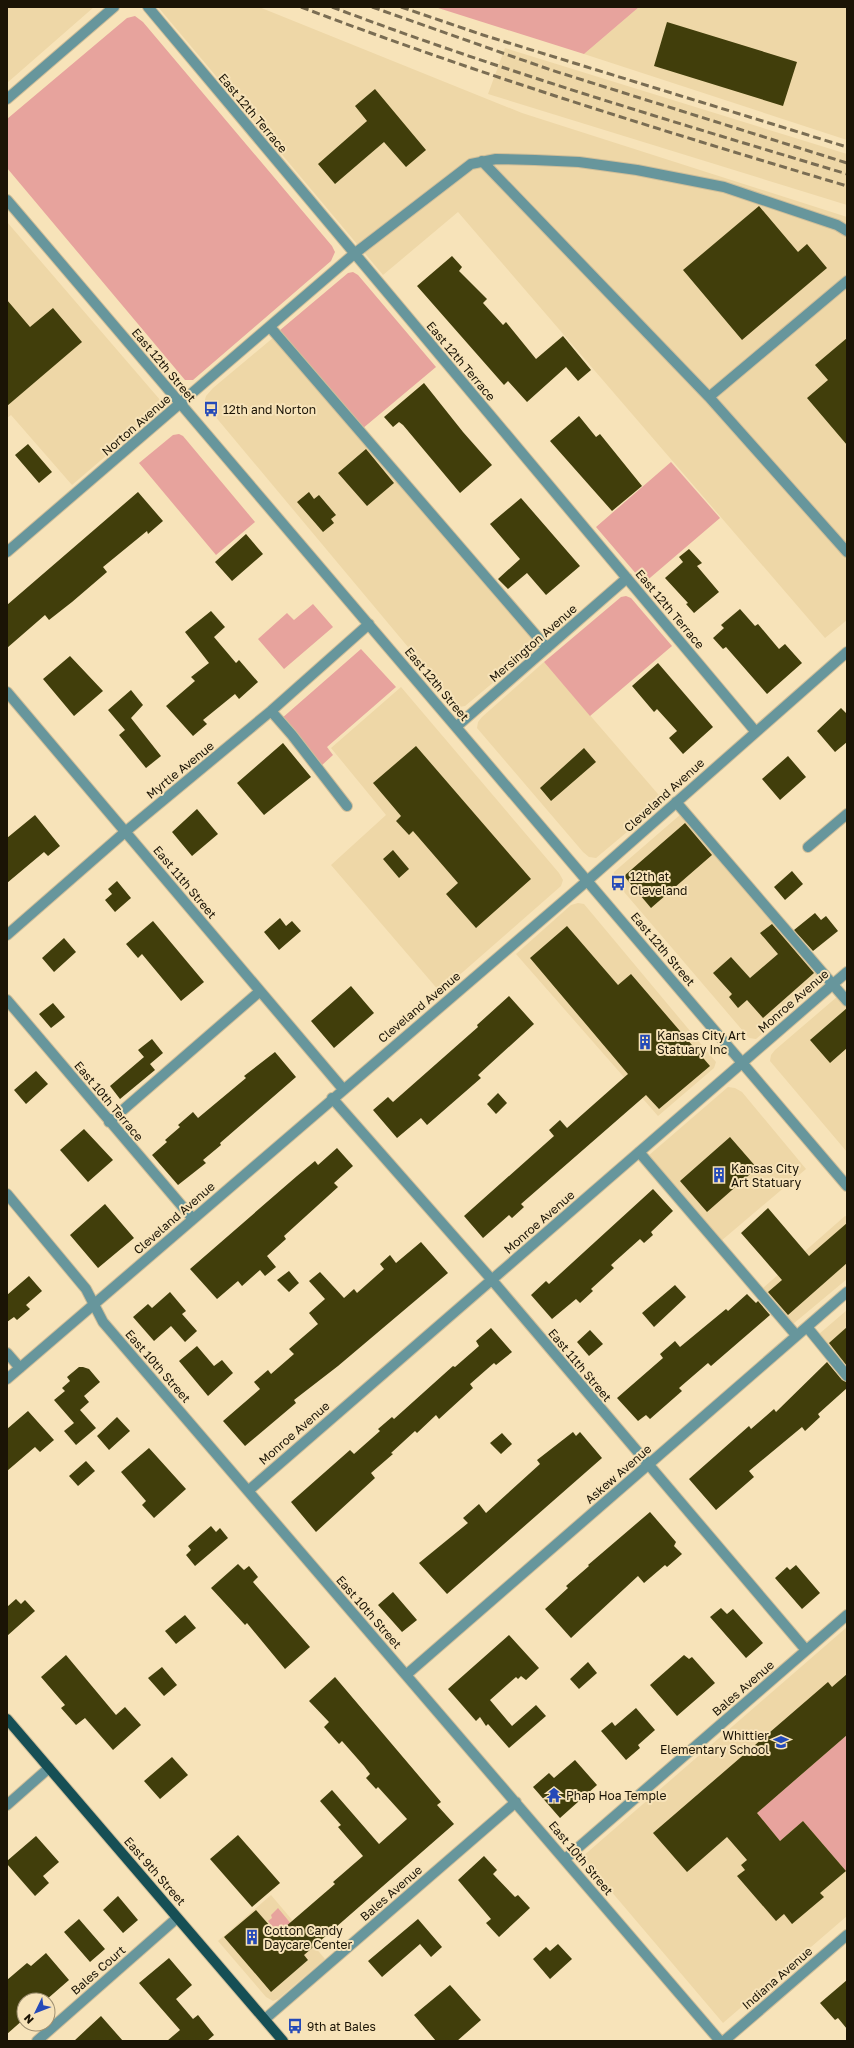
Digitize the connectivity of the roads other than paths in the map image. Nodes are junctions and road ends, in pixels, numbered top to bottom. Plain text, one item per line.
1 (114, 7) edge
2 (148, 7) edge
3 (7, 99) edge
4 (482, 161) junction
5 (7, 200) edge
6 (847, 232) edge
7 (354, 254) junction
8 (847, 281) edge
9 (270, 327) junction
10 (709, 398) junction
11 (181, 404) junction
12 (7, 552) edge
13 (847, 552) edge
14 (627, 578) junction
15 (369, 624) junction
16 (547, 648) junction
17 (847, 652) edge
18 (7, 692) edge
19 (271, 711) junction
20 (456, 727) junction
21 (755, 731) junction
22 (676, 802) junction
23 (347, 806) dead end
24 (847, 814) edge
25 (125, 832) junction
26 (808, 847) dead end
27 (587, 881) junction
28 (7, 935) edge
29 (847, 972) edge
30 (833, 984) junction
31 (259, 992) junction
32 (7, 1000) edge
33 (847, 1001) edge
34 (742, 1062) junction
35 (343, 1089) junction
36 (332, 1098) junction
37 (109, 1122) junction
38 (639, 1152) junction
39 (847, 1186) edge
40 (7, 1194) edge
41 (193, 1219) junction
42 (492, 1280) junction
43 (847, 1292) edge
44 (94, 1305) junction
45 (806, 1327) junction
46 (796, 1335) junction
47 (7, 1353) edge
48 (20, 1368) junction
49 (847, 1376) edge
50 (7, 1379) edge
51 (648, 1466) junction
52 (248, 1491) junction
53 (847, 1615) edge
54 (806, 1650) junction
55 (406, 1675) junction
56 (7, 1719) edge
57 (49, 1768) junction
58 (516, 1802) junction
59 (7, 1805) edge
60 (565, 1859) junction
61 (178, 1918) junction
62 (847, 1935) edge
63 (265, 2019) junction
64 (37, 2041) edge
65 (283, 2041) edge
66 (720, 2041) edge
67 (724, 2041) edge

1 - 3 street
2 - 7 street, East 12th Terrace
4 - 6 street, Norton Avenue
4 - 7 street, Norton Avenue
4 - 10 street
5 - 11 street, East 12th Street
7 - 9 street, Norton Avenue
7 - 14 street, East 12th Terrace
8 - 10 street
9 - 11 street, Norton Avenue
9 - 16 street
10 - 13 street
11 - 12 street, Norton Avenue
11 - 15 street, East 12th Street
14 - 16 street, Mersington Avenue
14 - 21 street, East 12th Terrace
15 - 19 street, Myrtle Avenue
15 - 20 street, East 12th Street
16 - 20 street, Mersington Avenue
17 - 21 street, Cleveland Avenue
18 - 25 street, East 11th Street
19 - 23 street
19 - 25 street, Myrtle Avenue
20 - 27 street, East 12th Street
21 - 22 street, Cleveland Avenue
22 - 27 street, Cleveland Avenue
22 - 30 street
24 - 26 street
25 - 28 street, Myrtle Avenue
25 - 31 street, East 11th Street
27 - 34 street, East 12th Street
27 - 35 street, Cleveland Avenue
29 - 30 street, Monroe Avenue
30 - 33 street
30 - 34 street, Monroe Avenue
31 - 35 street, East 11th Street
31 - 37 street
32 - 37 street, East 10th Terrace
34 - 38 street, Monroe Avenue
34 - 39 street, East 12th Street
35 - 36 street, Cleveland Avenue
36 - 41 street, Cleveland Avenue
36 - 42 street, East 11th Street
37 - 41 street, East 10th Terrace
38 - 42 street, Monroe Avenue
38 - 46 street
40 - 44 street, East 10th Street
41 - 44 street, Cleveland Avenue
42 - 51 street, East 11th Street
42 - 52 street, Monroe Avenue
43 - 45 street, Askew Avenue
44 - 48 street, Cleveland Avenue
44 - 52 street, East 10th Street
45 - 46 street, Askew Avenue
45 - 49 street
46 - 51 street, Askew Avenue
47 - 48 street
48 - 50 street, Cleveland Avenue
51 - 54 street, East 11th Street
51 - 55 street, Askew Avenue
52 - 55 street, East 10th Street
53 - 54 street, Bales Avenue
54 - 60 street, Bales Avenue
55 - 58 street, East 10th Street
56 - 57 main road, East 9th Street
57 - 59 street
57 - 61 main road, East 9th Street
58 - 60 street, East 10th Street
58 - 63 street, Bales Avenue
60 - 66 street, East 10th Street
61 - 63 main road, East 9th Street
61 - 64 street, Bales Court
62 - 67 street, Indiana Avenue
63 - 65 main road, East 9th Street

